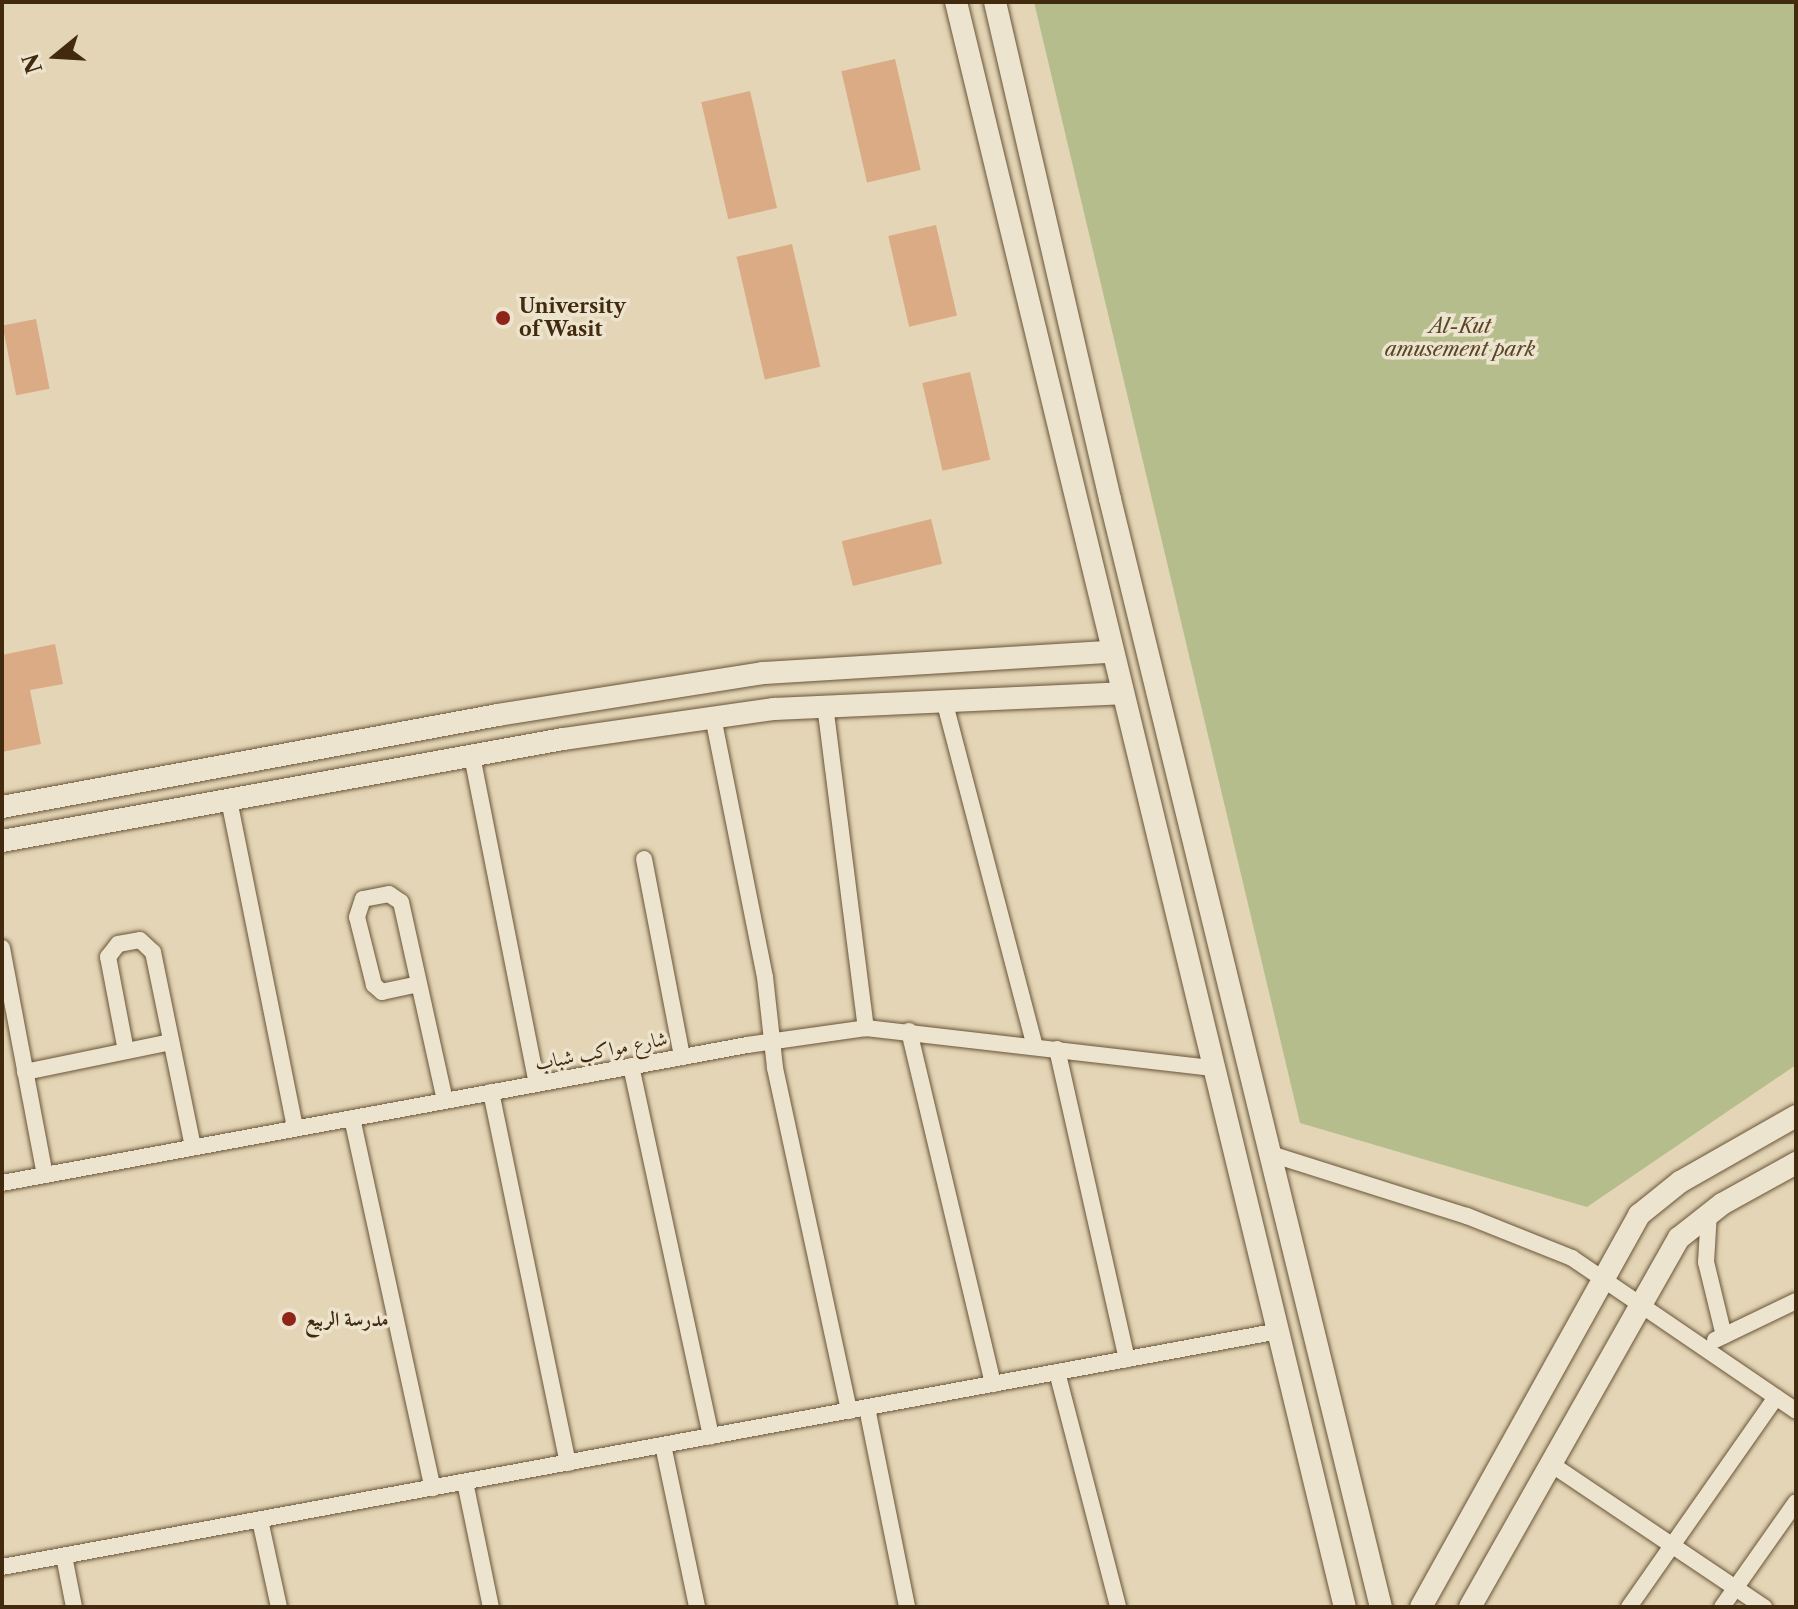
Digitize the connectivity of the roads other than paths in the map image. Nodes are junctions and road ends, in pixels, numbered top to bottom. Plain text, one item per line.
1 (956, 2) edge
2 (995, 2) edge
3 (1111, 652) junction
4 (1122, 693) junction
5 (944, 700) junction
6 (825, 705) junction
7 (713, 717) junction
8 (472, 756) junction
9 (229, 800) junction
10 (2, 807) edge
11 (2, 841) edge
12 (644, 859) dead end
13 (2, 948) edge
14 (419, 984) junction
15 (866, 1028) junction
16 (909, 1031) junction
17 (774, 1041) junction
18 (171, 1042) junction
19 (1035, 1046) junction
20 (1057, 1049) junction
21 (126, 1051) junction
22 (682, 1057) junction
23 (631, 1066) junction
24 (1211, 1068) junction
25 (25, 1072) junction
26 (537, 1084) junction
27 (491, 1092) junction
28 (445, 1100) junction
29 (1796, 1116) edge
30 (352, 1118) junction
31 (295, 1128) junction
32 (193, 1147) junction
33 (1271, 1154) junction
34 (1796, 1163) edge
35 (45, 1175) junction
36 (2, 1183) edge
37 (1709, 1212) junction
38 (1602, 1276) junction
39 (1796, 1301) edge
40 (1639, 1302) junction
41 (1274, 1332) junction
42 (1724, 1336) junction
43 (1703, 1346) junction
44 (1127, 1359) junction
45 (1057, 1372) junction
46 (993, 1384) junction
47 (1776, 1397) junction
48 (867, 1408) junction
49 (849, 1411) junction
50 (1796, 1411) edge
51 (711, 1436) junction
52 (663, 1445) junction
53 (568, 1463) junction
54 (1551, 1464) junction
55 (465, 1482) junction
56 (433, 1488) junction
57 (1796, 1502) edge
58 (260, 1520) junction
59 (1672, 1545) junction
60 (64, 1556) junction
61 (2, 1567) edge
62 (1735, 1588) junction
63 (1472, 1606) edge
64 (74, 1607) edge
65 (279, 1607) edge
66 (491, 1607) edge
67 (697, 1607) edge
68 (907, 1607) edge
69 (1118, 1607) edge
70 (1345, 1607) edge
71 (1381, 1607) edge
72 (1421, 1607) edge
73 (1629, 1607) edge
74 (1722, 1607) edge
75 (1764, 1607) edge

1 - 3 street
2 - 33 street
3 - 4 street
3 - 10 street
4 - 5 street
4 - 24 street
5 - 6 street
5 - 19 street
6 - 7 street
6 - 15 street
7 - 8 street
7 - 17 street
8 - 9 street
8 - 26 street
9 - 11 street
9 - 31 street
12 - 22 street
13 - 25 street
14 - 14 street
14 - 28 street
15 - 16 street, شارع مواكب شباب
15 - 17 street, شارع مواكب شباب
16 - 19 street, شارع مواكب شباب
16 - 46 street
17 - 22 street, شارع مواكب شباب
17 - 49 street
18 - 21 street
18 - 21 street
18 - 32 street
19 - 20 street, شارع مواكب شباب
20 - 24 street, شارع مواكب شباب
20 - 44 street
21 - 25 street
22 - 23 street, شارع مواكب شباب
23 - 26 street, شارع مواكب شباب
23 - 51 street
24 - 41 street
25 - 35 street
26 - 27 street, شارع مواكب شباب
27 - 28 street, شارع مواكب شباب
27 - 53 street
28 - 30 street, شارع مواكب شباب
29 - 38 street
30 - 31 street, شارع مواكب شباب
30 - 56 street
31 - 32 street, شارع مواكب شباب
32 - 35 street, شارع مواكب شباب
33 - 38 street
33 - 71 street
34 - 37 street
35 - 36 street, شارع مواكب شباب
37 - 40 street
37 - 42 street
38 - 40 street
38 - 72 street
39 - 42 street
40 - 43 street
40 - 54 street
41 - 44 street
41 - 70 street
42 - 43 street
43 - 47 street
44 - 45 street
45 - 46 street
45 - 69 street
46 - 48 street
47 - 50 street
47 - 59 street
48 - 49 street
48 - 68 street
49 - 51 street
51 - 52 street
52 - 53 street
52 - 67 street
53 - 55 street
54 - 59 street
54 - 63 street
55 - 56 street
55 - 66 street
56 - 58 street
57 - 62 street
58 - 60 street
58 - 65 street
59 - 62 street
59 - 73 street
60 - 61 street
60 - 64 street
62 - 74 street
62 - 75 street

